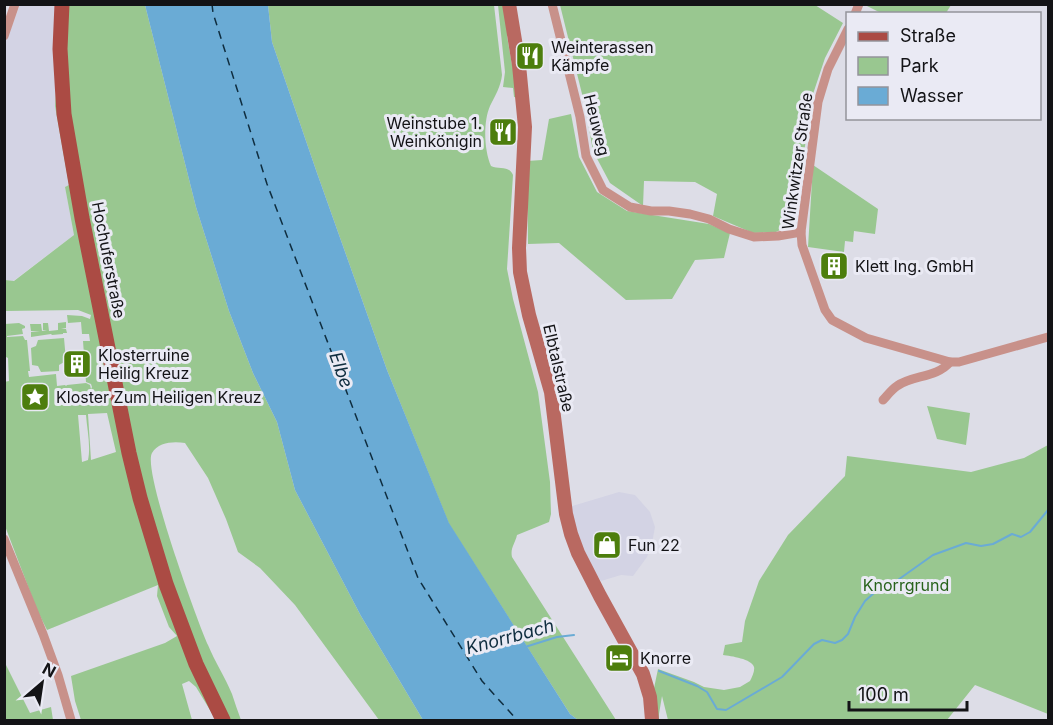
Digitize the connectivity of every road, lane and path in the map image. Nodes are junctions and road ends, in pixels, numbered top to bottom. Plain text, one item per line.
1 (15, 4) edge
2 (62, 4) edge
3 (508, 4) edge
4 (552, 4) edge
5 (846, 33) edge
6 (4, 36) edge
7 (801, 232) junction
8 (1048, 337) edge
9 (950, 362) junction
10 (883, 400) dead end
11 (4, 538) edge
12 (71, 720) edge
13 (223, 720) edge
14 (652, 720) edge

1 - 6 street
2 - 13 main road, Hochuferstraße
3 - 14 street, Elbtalstraße
4 - 7 street, Heuweg
5 - 7 street, Winkwitzer Straße
7 - 9 street, Winkwitzer Straße
8 - 9 street, Winkwitzer Straße
9 - 10 street
11 - 12 street

